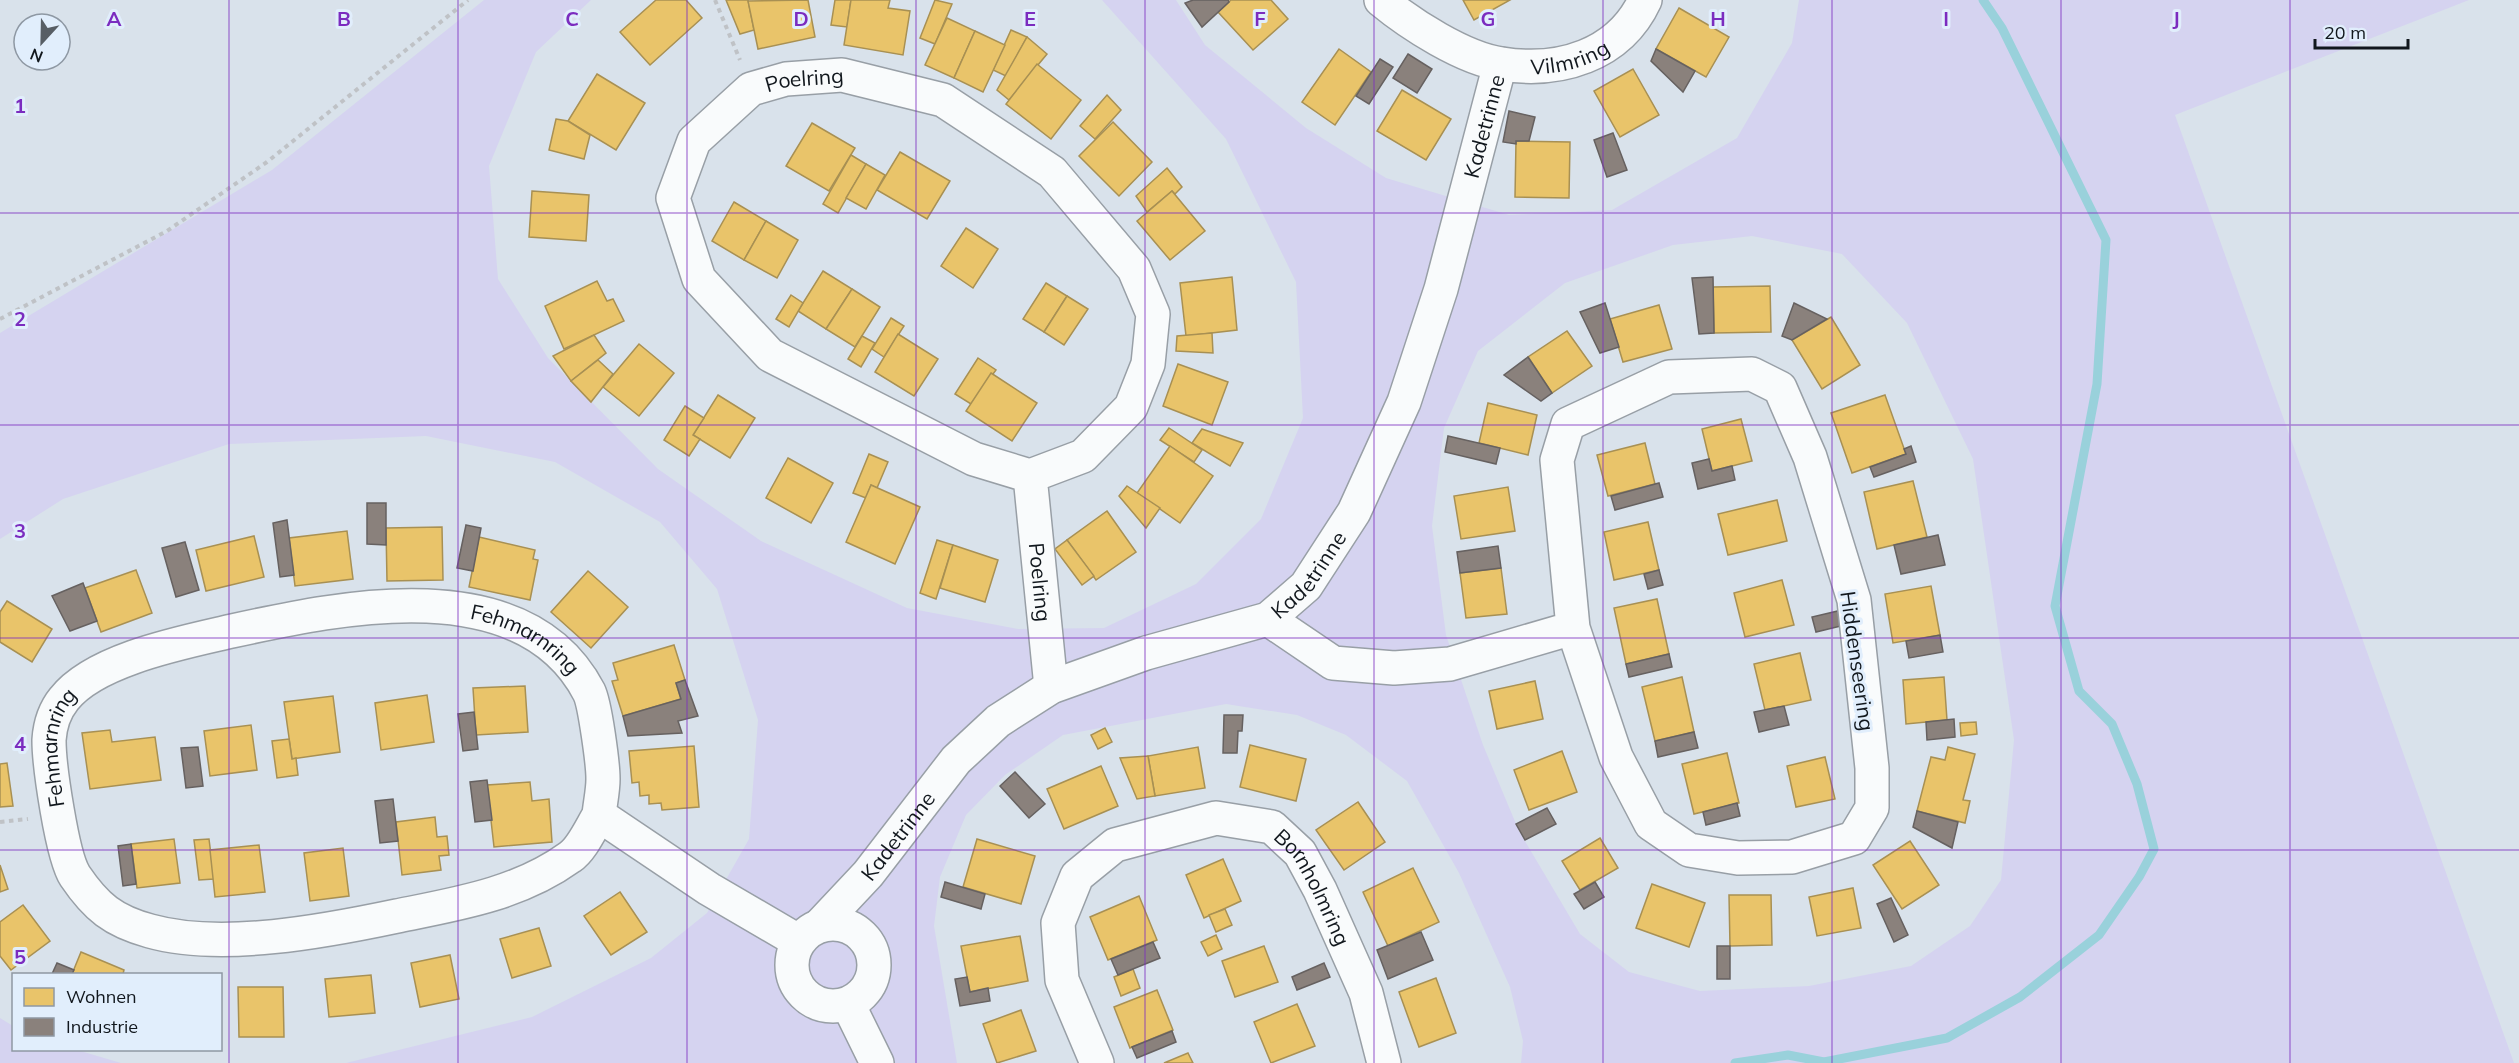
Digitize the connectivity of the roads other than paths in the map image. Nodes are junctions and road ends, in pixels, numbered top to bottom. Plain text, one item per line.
1 (1381, 0) edge
2 (1645, 0) edge
3 (1500, 64) junction
4 (1030, 476) junction
5 (1268, 619) junction
6 (1573, 628) junction
7 (1051, 687) junction
8 (599, 815) junction
9 (809, 933) junction
10 (848, 1004) junction
11 (878, 1063) edge
12 (1097, 1063) edge
13 (1384, 1063) edge

1 - 3 street, Vilmring
2 - 3 street, Vilmring
3 - 5 street, Kadetrinne
4 - 4 street, Poelring
4 - 7 street, Poelring
5 - 6 street
5 - 7 street, Kadetrinne
6 - 6 street, Hiddenseering
7 - 9 street, Kadetrinne
8 - 8 street, Fehmarnring
8 - 9 street
9 - 10 street, Kadetrinne
9 - 10 street
10 - 11 street
12 - 13 street, Bornholmring

